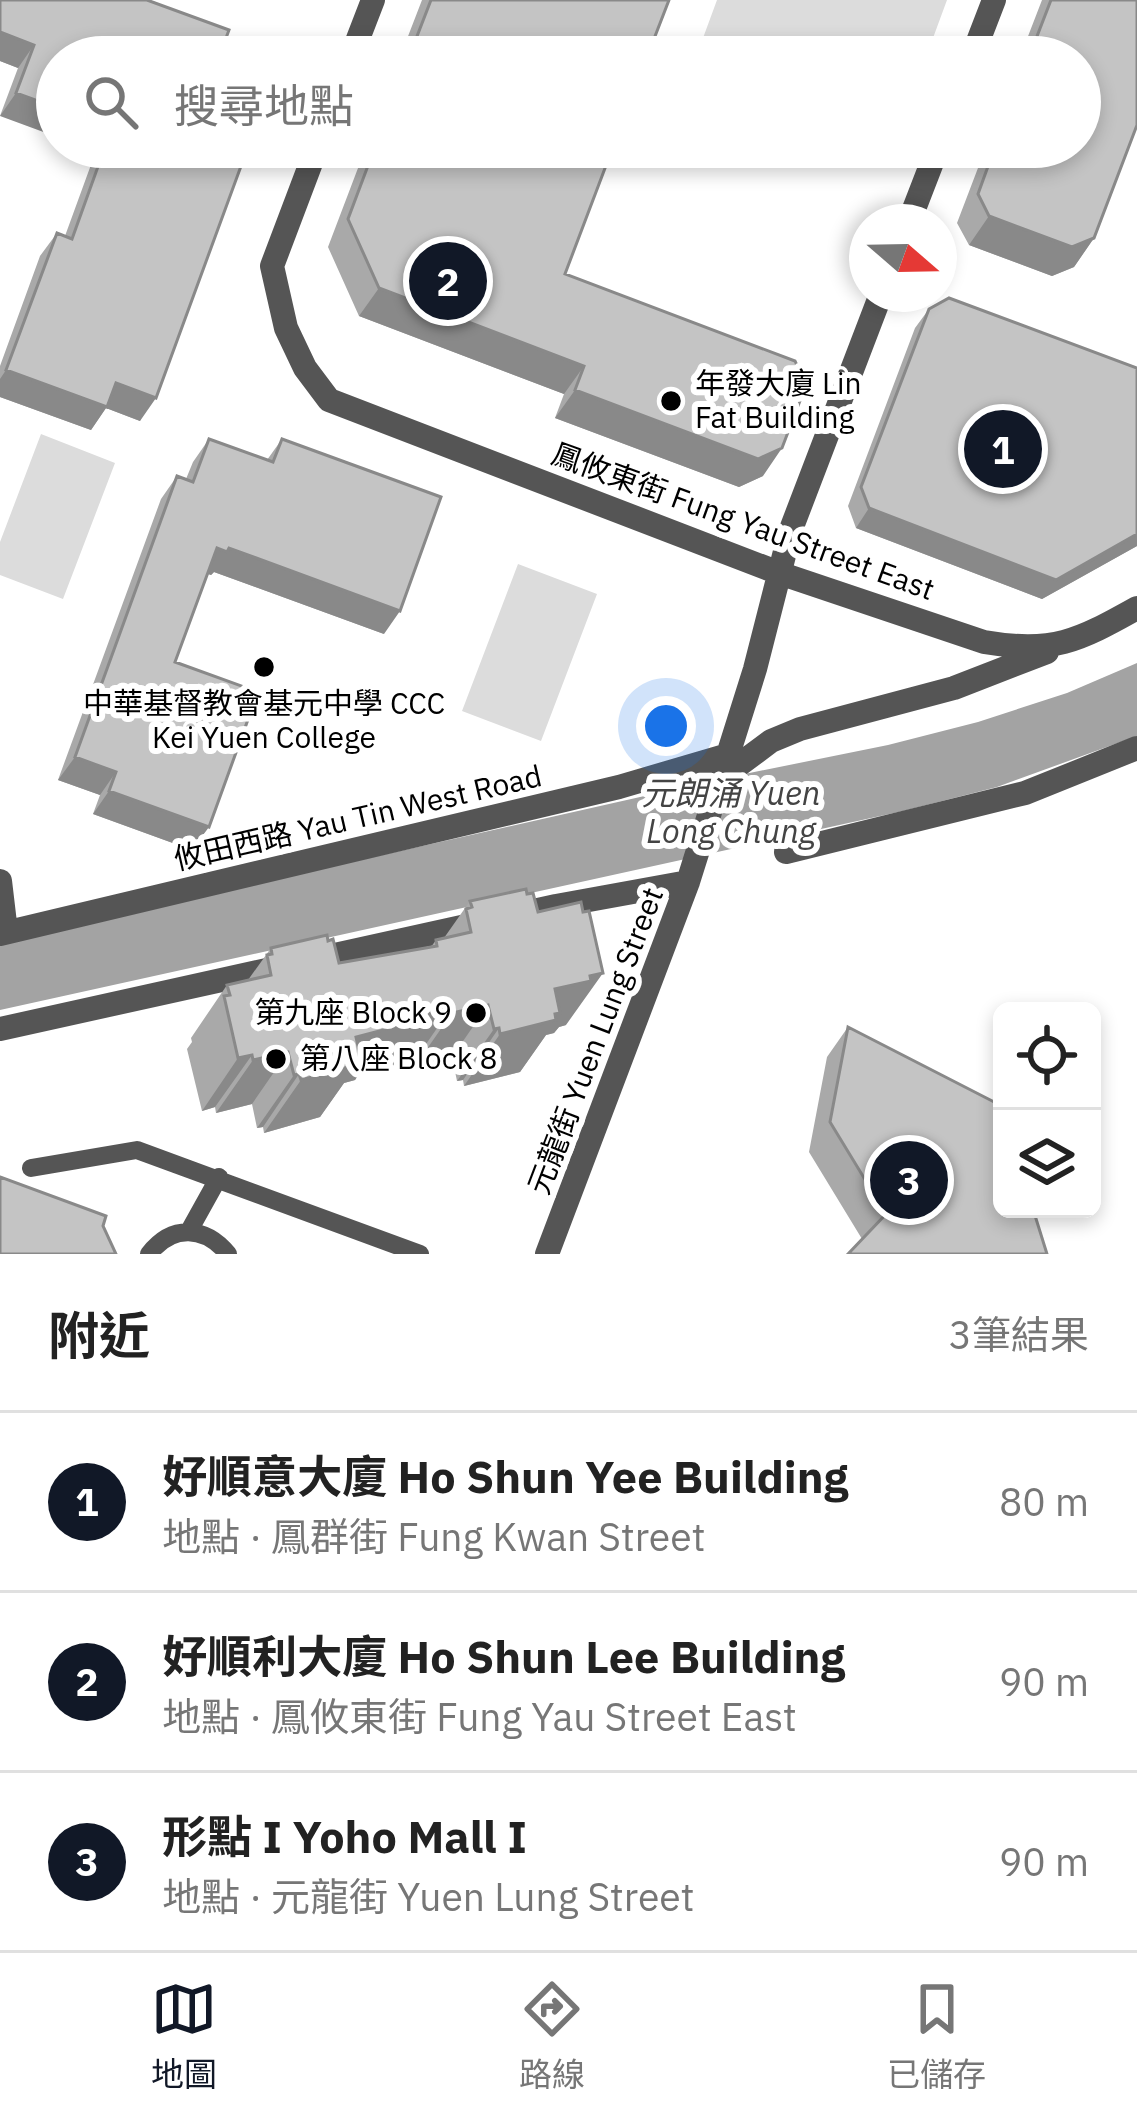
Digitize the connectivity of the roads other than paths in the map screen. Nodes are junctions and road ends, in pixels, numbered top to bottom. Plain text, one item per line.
1 (373, 0) edge
2 (994, 0) edge
3 (359, 36) edge
4 (980, 36) edge
5 (309, 168) edge
6 (930, 168) edge
7 (916, 204) edge
8 (874, 312) edge
9 (779, 573) junction
10 (1137, 608) edge
11 (1066, 645) junction
12 (1137, 748) edge
13 (724, 767) junction
14 (786, 852) dead end
15 (0, 880) edge
16 (688, 882) junction
17 (3, 933) edge
18 (0, 1029) edge
19 (31, 1168) dead end
20 (219, 1177) junction
21 (189, 1231) junction
22 (149, 1254) edge
23 (229, 1254) edge
24 (420, 1254) edge
25 (547, 1254) edge

1 - 3 street
2 - 4 street
5 - 9 street, 鳳攸東街 Fung Yau Street East
6 - 7 street
8 - 9 street, 元龍街 Yuen Lung Street
9 - 11 street, 鳳攸東街 Fung Yau Street East
9 - 13 street, 元龍街 Yuen Lung Street
10 - 11 street, 鳳攸東街 Fung Yau Street East
11 - 13 street
12 - 14 street
13 - 16 street, 元龍街 Yuen Lung Street
13 - 17 street, 攸田西路 Yau Tin West Road
15 - 17 street
16 - 18 street
16 - 25 street, 元龍街 Yuen Lung Street
19 - 20 lane
20 - 21 lane
20 - 24 lane
21 - 22 lane
21 - 23 lane

